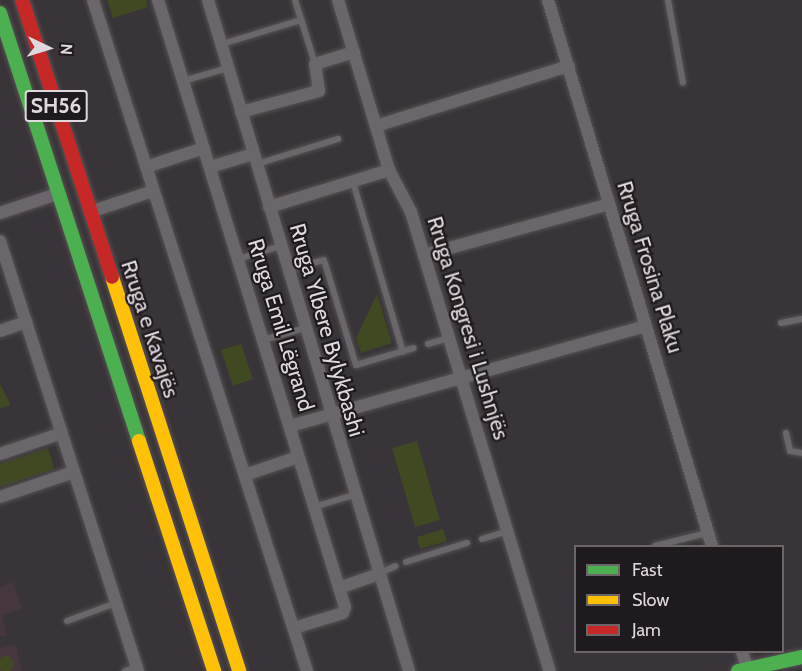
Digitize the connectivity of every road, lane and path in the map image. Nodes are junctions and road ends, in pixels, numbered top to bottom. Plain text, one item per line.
1 (22, 0) edge
2 (93, 0) edge
3 (158, 0) edge
4 (295, 0) edge
5 (338, 0) edge
6 (548, 0) edge
7 (668, 0) edge
8 (211, 1) edge
9 (0, 13) edge
10 (301, 20) junction
11 (221, 44) junction
12 (354, 52) junction
13 (315, 64) junction
14 (569, 66) junction
15 (228, 68) junction
16 (183, 81) junction
17 (682, 83) dead end
18 (241, 112) junction
19 (376, 126) junction
20 (338, 139) dead end
21 (204, 148) junction
22 (255, 159) junction
23 (146, 166) junction
24 (210, 167) junction
25 (389, 170) junction
26 (353, 181) junction
27 (153, 191) junction
28 (57, 194) junction
29 (609, 204) junction
30 (269, 207) junction
31 (90, 212) junction
32 (0, 213) edge
33 (0, 241) edge
34 (281, 246) junction
35 (424, 255) junction
36 (238, 259) junction
37 (287, 269) junction
38 (6, 283) edge
39 (802, 319) edge
40 (26, 322) junction
41 (781, 323) dead end
42 (645, 326) junction
43 (305, 328) junction
44 (0, 331) edge
45 (449, 338) junction
46 (263, 340) junction
47 (428, 344) dead end
48 (414, 348) dead end
49 (403, 352) junction
50 (461, 378) junction
51 (330, 415) junction
52 (290, 426) junction
53 (786, 433) dead end
54 (62, 434) junction
55 (802, 453) edge
56 (0, 454) edge
57 (298, 457) junction
58 (74, 472) junction
59 (245, 475) junction
60 (354, 495) junction
61 (0, 497) edge
62 (314, 507) junction
63 (508, 531) junction
64 (707, 533) junction
65 (482, 539) dead end
66 (467, 543) dead end
67 (660, 545) edge
68 (712, 545) edge
69 (406, 562) dead end
70 (396, 566) dead end
71 (379, 573) junction
72 (339, 588) junction
73 (116, 603) junction
74 (66, 621) dead end
75 (294, 628) junction
76 (742, 653) edge
77 (802, 657) edge
78 (133, 670) edge
79 (743, 670) edge
80 (214, 671) edge
81 (240, 671) edge
82 (307, 671) edge
83 (409, 671) edge
84 (550, 671) edge

1 - 31 main road, Rruga e Kavajës / SH56
2 - 23 street
3 - 16 street, Rruga Emil Lëgrand
4 - 10 lane
5 - 12 street, Rruga Kongresi i Lushnjës
6 - 14 street, Rruga Frosina Plaku
7 - 17 lane
8 - 11 street, Rruga Ylbere Bylykbashi
9 - 28 main road, Rruga e Kavajës / SH56
10 - 11 lane
10 - 13 lane
11 - 15 street, Rruga Ylbere Bylykbashi
12 - 13 street
12 - 19 street, Rruga Kongresi i Lushnjës
13 - 18 street
14 - 19 street
14 - 29 street, Rruga Frosina Plaku
15 - 16 lane
15 - 18 street, Rruga Ylbere Bylykbashi
16 - 21 street, Rruga Emil Lëgrand
18 - 22 street, Rruga Ylbere Bylykbashi
19 - 25 street, Rruga Kongresi i Lushnjës
20 - 22 lane
21 - 23 street
21 - 24 street, Rruga Emil Lëgrand
22 - 24 street
22 - 30 street, Rruga Ylbere Bylykbashi
23 - 27 street
24 - 36 street, Rruga Emil Lëgrand
25 - 26 street
25 - 35 street, Rruga Kongresi i Lushnjës
26 - 30 street
26 - 49 lane
27 - 31 street
27 - 59 street
28 - 32 street
28 - 80 main road, Rruga e Kavajës
29 - 35 street
29 - 42 street, Rruga Frosina Plaku
30 - 34 street, Rruga Ylbere Bylykbashi
31 - 81 main road, Rruga e Kavajës
33 - 38 street
34 - 36 lane
34 - 37 street, Rruga Ylbere Bylykbashi
35 - 45 street, Rruga Kongresi i Lushnjës
36 - 46 street, Rruga Emil Lëgrand
37 - 43 street, Rruga Ylbere Bylykbashi
37 - 49 lane
38 - 40 street
39 - 41 lane
40 - 44 street
40 - 54 street
42 - 50 street
42 - 64 street, Rruga Frosina Plaku
43 - 46 lane
43 - 51 street, Rruga Ylbere Bylykbashi
45 - 47 lane
45 - 50 street, Rruga Kongresi i Lushnjës
46 - 52 street, Rruga Emil Lëgrand
48 - 49 lane
50 - 51 street
50 - 63 street, Rruga Kongresi i Lushnjës
51 - 52 street
51 - 60 street, Rruga Ylbere Bylykbashi
52 - 57 street, Rruga Emil Lëgrand
53 - 55 lane
54 - 56 street
54 - 58 street
57 - 59 street
57 - 62 street, Rruga Emil Lëgrand
58 - 61 street
58 - 73 street
59 - 75 street
60 - 62 lane
60 - 71 street, Rruga Ylbere Bylykbashi
62 - 72 street, Rruga Emil Lëgrand
63 - 65 lane
63 - 84 street, Rruga Kongresi i Lushnjës
64 - 67 lane
64 - 68 street, Rruga Frosina Plaku
66 - 69 lane
70 - 71 lane
71 - 72 street
71 - 83 street, Rruga Ylbere Bylykbashi
72 - 75 street, Rruga Emil Lëgrand
73 - 74 lane
73 - 78 street
75 - 82 street
76 - 79 street
77 - 79 main road

